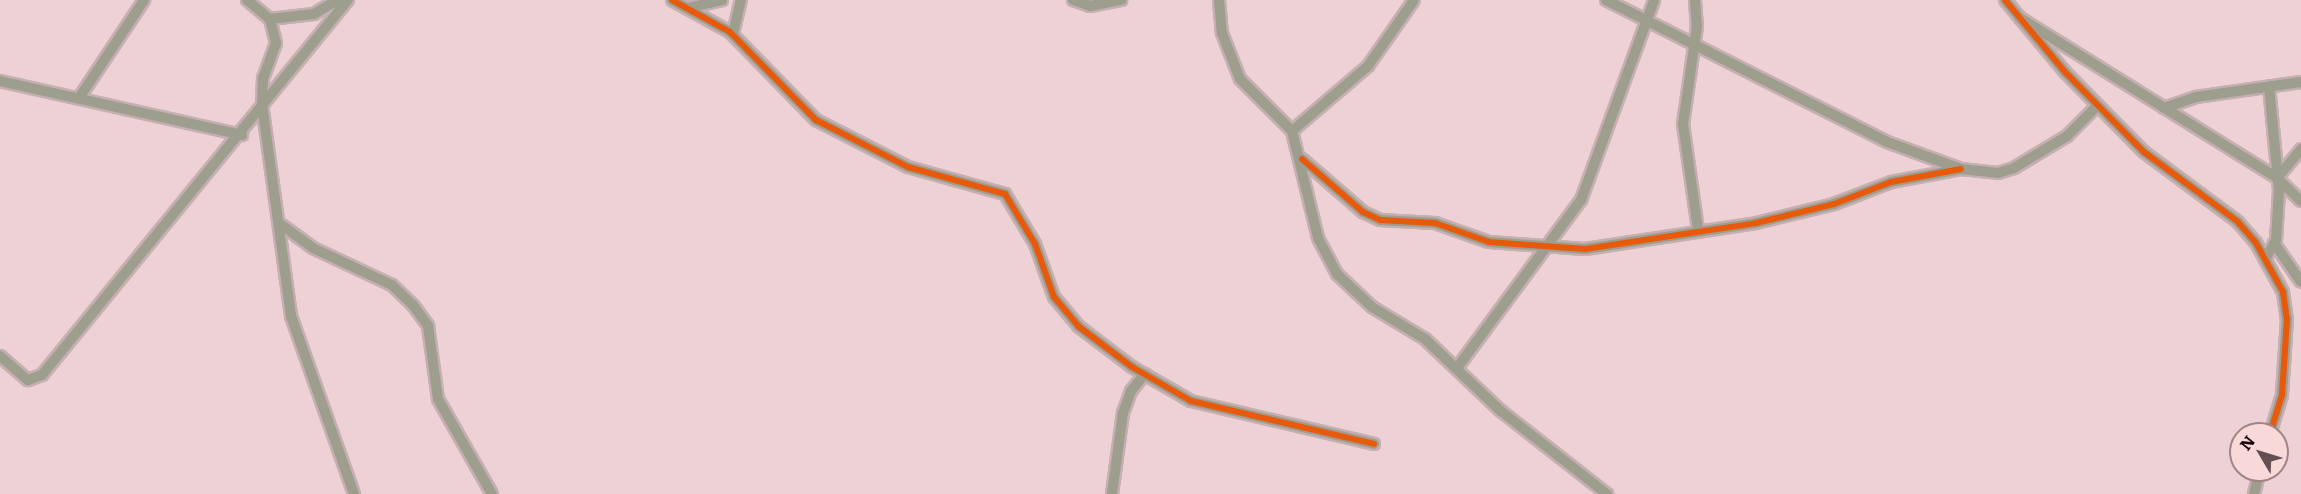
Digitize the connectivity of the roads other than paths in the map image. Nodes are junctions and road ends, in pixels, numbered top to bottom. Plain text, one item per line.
1 (144, 0) edge
2 (247, 0) edge
3 (337, 0) edge
4 (348, 0) edge
5 (672, 0) edge
6 (722, 0) edge
7 (741, 0) edge
8 (1073, 0) edge
9 (1121, 0) edge
10 (1219, 0) edge
11 (1414, 0) edge
12 (1606, 0) edge
13 (1654, 0) edge
14 (1695, 0) edge
15 (2005, 0) edge
16 (688, 8) junction
17 (2018, 17) junction
18 (270, 19) junction
19 (1644, 21) junction
20 (733, 34) junction
21 (1694, 47) junction
22 (0, 81) edge
23 (2301, 82) edge
24 (2269, 86) junction
25 (79, 98) junction
26 (262, 105) junction
27 (2097, 106) junction
28 (2164, 108) junction
29 (1292, 131) junction
30 (242, 135) junction
31 (2301, 149) edge
32 (1302, 159) junction
33 (1960, 170) junction
34 (2277, 178) junction
35 (2301, 201) edge
36 (279, 223) junction
37 (1698, 230) junction
38 (2274, 243) junction
39 (1549, 245) junction
40 (2265, 259) junction
41 (2301, 282) edge
42 (0, 356) edge
43 (1132, 367) junction
44 (1457, 368) junction
45 (1146, 374) junction
46 (1135, 384) junction
47 (2274, 422) edge
48 (1374, 444) dead end
49 (354, 494) edge
50 (492, 494) edge
51 (1112, 494) edge
52 (1607, 494) edge

1 - 25 street
2 - 18 street
3 - 18 street
4 - 26 street
5 - 16 street
6 - 16 street
7 - 20 street
8 - 9 street
10 - 29 street
11 - 29 street
12 - 19 street
13 - 19 street
14 - 21 street
15 - 17 street
16 - 20 street
17 - 27 street
17 - 28 street
18 - 26 street
19 - 21 street
19 - 39 street
20 - 43 street
21 - 33 street
21 - 37 street
22 - 25 street
23 - 24 street
24 - 28 street
24 - 34 street
25 - 30 street
26 - 30 street
26 - 36 street
27 - 33 street
27 - 40 street
28 - 34 street
29 - 32 street
30 - 42 street
31 - 34 street
32 - 39 street
32 - 44 street
33 - 37 street
34 - 35 street
34 - 38 street
36 - 49 street
36 - 50 street
37 - 39 street
38 - 40 street
38 - 41 street
39 - 44 street
40 - 47 street
43 - 45 street
43 - 46 street
44 - 52 street
45 - 46 street
45 - 48 street
46 - 51 street

